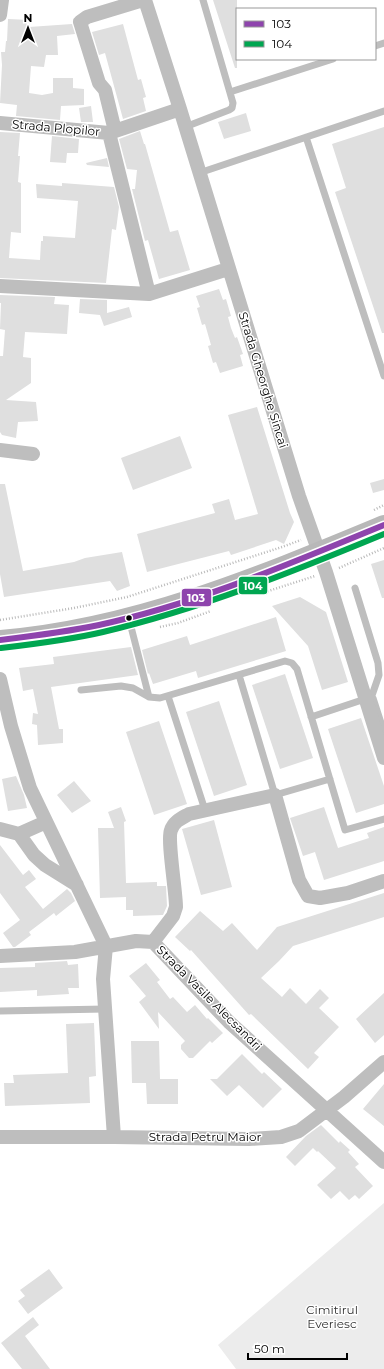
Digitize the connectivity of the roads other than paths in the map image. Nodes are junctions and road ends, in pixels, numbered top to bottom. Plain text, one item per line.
1 (2, 0) edge
2 (144, 0) edge
3 (203, 0) edge
4 (0, 15) edge
5 (331, 60) edge
6 (230, 92) junction
7 (180, 109) junction
8 (384, 111) edge
9 (0, 123) edge
10 (185, 127) junction
11 (112, 132) junction
12 (306, 137) junction
13 (199, 173) junction
14 (228, 269) junction
15 (0, 286) edge
16 (149, 294) junction
17 (384, 376) edge
18 (0, 450) edge
19 (33, 454) dead end
20 (378, 518) edge
21 (316, 543) junction
22 (355, 588) dead end
23 (128, 617) junction
24 (0, 640) edge
25 (239, 675) junction
26 (0, 679) edge
27 (81, 690) dead end
28 (168, 696) junction
29 (149, 697) junction
30 (368, 700) junction
31 (311, 717) junction
32 (384, 732) edge
33 (384, 758) edge
34 (330, 779) junction
35 (275, 795) junction
36 (205, 810) junction
37 (384, 819) edge
38 (46, 822) junction
39 (0, 829) edge
40 (19, 834) junction
41 (384, 882) edge
42 (77, 885) junction
43 (153, 942) junction
44 (106, 946) junction
45 (0, 956) edge
46 (105, 1009) junction
47 (0, 1011) edge
48 (384, 1062) edge
49 (326, 1111) junction
50 (114, 1136) junction
51 (0, 1137) edge
52 (384, 1162) edge

1 - 4 street
2 - 7 street, Strada Gheorghe Șincai
2 - 11 street
3 - 6 lane
5 - 6 lane
6 - 10 lane
7 - 10 street, Strada Gheorghe Șincai
7 - 11 street, Strada Plopilor
8 - 12 lane
9 - 11 street, Strada Plopilor
10 - 13 street, Strada Gheorghe Șincai
11 - 16 street
12 - 13 lane
12 - 17 lane
13 - 14 street, Strada Gheorghe Șincai
14 - 16 street
14 - 21 street, Strada Gheorghe Șincai
15 - 16 street
18 - 19 street
20 - 21 main road
21 - 23 main road
21 - 30 street, Strada Gheorghe Șincai
22 - 30 lane
23 - 24 main road
23 - 29 lane
25 - 28 lane
25 - 31 lane
25 - 35 lane
26 - 38 street
27 - 29 lane
28 - 29 lane
28 - 36 lane
30 - 31 lane
30 - 32 lane
30 - 33 street, Strada Gheorghe Șincai
31 - 34 lane
34 - 35 lane
34 - 37 lane
35 - 36 street
35 - 41 street
36 - 43 street
38 - 40 street
38 - 42 street
39 - 40 street
40 - 42 street
42 - 44 street
43 - 44 street, Strada Vasile Alecsandri
43 - 49 street, Strada Vasile Alecsandri
44 - 45 street, Strada Vasile Alecsandri
44 - 46 street
46 - 47 lane
46 - 50 street
48 - 49 street, Strada Petru Maior
49 - 50 street, Strada Petru Maior
49 - 52 street, Strada Vasile Alecsandri
50 - 51 street, Strada Petru Maior

